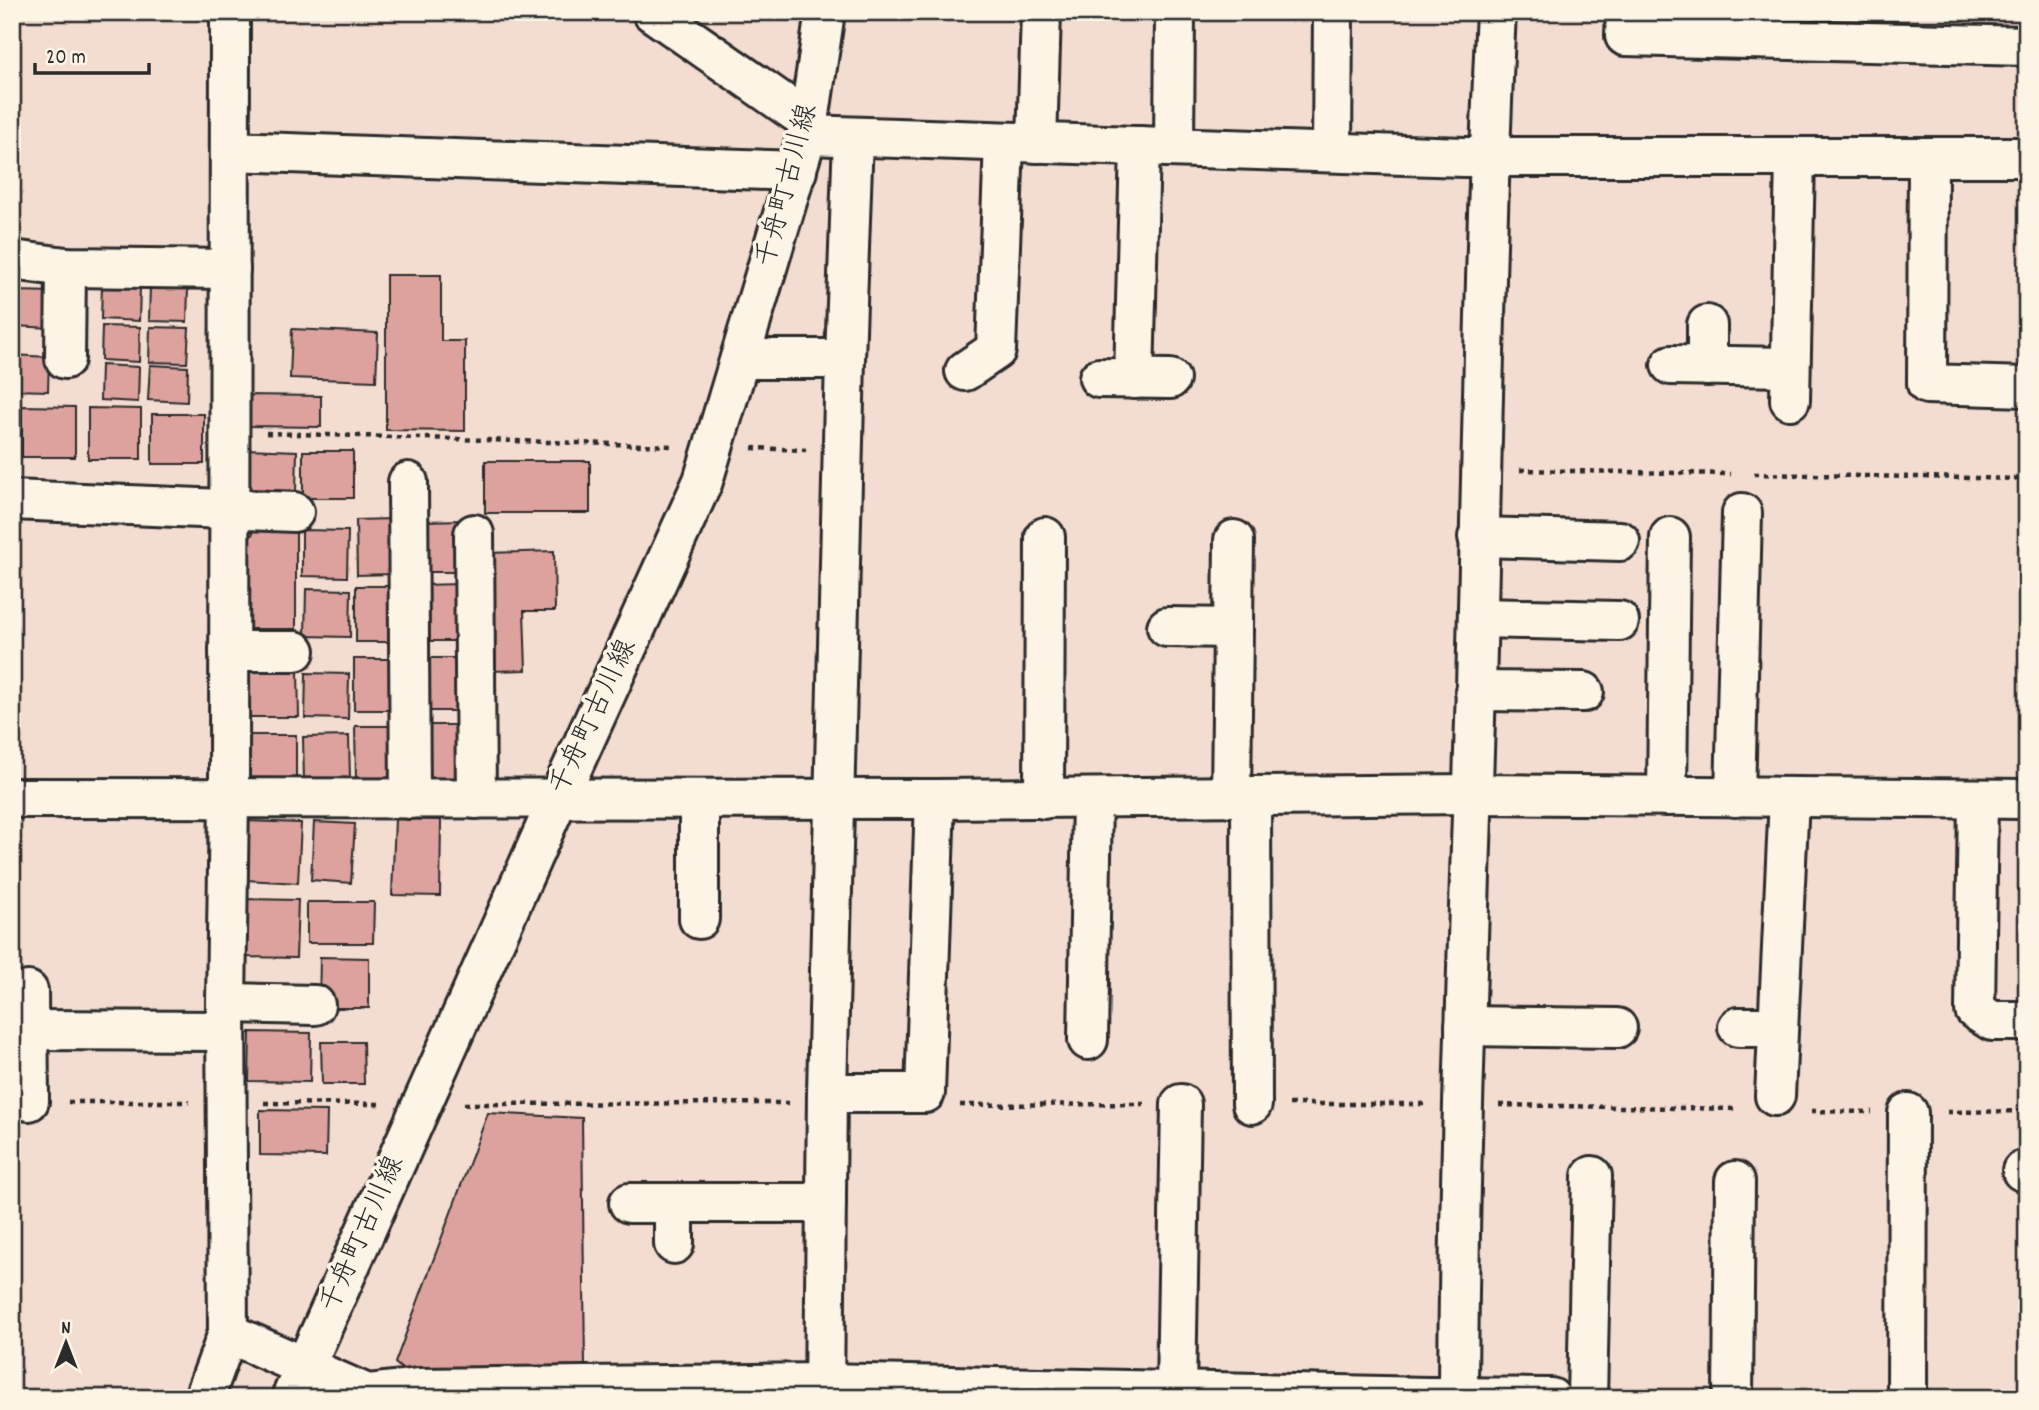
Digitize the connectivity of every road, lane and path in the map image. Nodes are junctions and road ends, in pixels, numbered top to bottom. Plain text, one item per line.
1 (230, 12) edge
2 (652, 12) edge
3 (825, 12) edge
4 (1041, 12) edge
5 (1175, 12) edge
6 (1333, 12) edge
7 (1496, 12) edge
8 (1626, 12) edge
9 (2027, 46) edge
10 (809, 128) junction
11 (853, 137) junction
12 (1021, 142) junction
13 (1157, 147) junction
14 (230, 150) junction
15 (1332, 152) junction
16 (1489, 157) junction
17 (1795, 157) junction
18 (1928, 157) junction
19 (2027, 157) edge
20 (797, 171) junction
21 (12, 260) edge
22 (66, 267) junction
23 (230, 269) junction
24 (1707, 325) dead end
25 (65, 359) dead end
26 (740, 359) junction
27 (845, 359) junction
28 (964, 370) dead end
29 (1135, 379) dead end
30 (2027, 387) edge
31 (230, 432) junction
32 (714, 447) junction
33 (843, 452) junction
34 (408, 482) dead end
35 (12, 499) edge
36 (230, 510) junction
37 (294, 512) dead end
38 (1742, 513) dead end
39 (474, 534) dead end
40 (1045, 537) dead end
41 (1478, 537) junction
42 (1670, 537) dead end
43 (1234, 540) dead end
44 (1620, 541) dead end
45 (1478, 618) junction
46 (1619, 621) dead end
47 (1167, 627) dead end
48 (1233, 628) junction
49 (229, 651) junction
50 (295, 651) dead end
51 (1475, 691) junction
52 (1584, 692) dead end
53 (1472, 794) junction
54 (1667, 796) junction
55 (1241, 797) junction
56 (1735, 797) junction
57 (12, 798) edge
58 (229, 798) junction
59 (1092, 798) junction
60 (1789, 798) junction
61 (410, 799) junction
62 (476, 799) junction
63 (558, 799) junction
64 (699, 799) junction
65 (834, 799) junction
66 (936, 799) junction
67 (1044, 799) junction
68 (2027, 799) edge
69 (1978, 800) junction
70 (699, 919) dead end
71 (28, 991) dead end
72 (315, 1005) dead end
73 (226, 1017) junction
74 (2027, 1021) edge
75 (1465, 1026) junction
76 (1738, 1027) dead end
77 (1778, 1027) junction
78 (1617, 1028) dead end
79 (28, 1030) junction
80 (1088, 1040) dead end
81 (827, 1093) junction
82 (925, 1093) junction
83 (29, 1101) dead end
84 (1758, 1103) joint
85 (1181, 1104) joint
86 (1252, 1104) joint
87 (1463, 1104) junction
88 (1811, 1111) dead end
89 (2027, 1111) edge
90 (1908, 1113) junction
91 (1592, 1176) dead end
92 (1735, 1181) dead end
93 (629, 1203) dead end
94 (674, 1203) junction
95 (826, 1203) junction
96 (674, 1244) dead end
97 (228, 1333) junction
98 (298, 1382) edge
99 (825, 1391) edge
100 (1176, 1392) junction
101 (418, 1393) edge
102 (366, 1396) edge
103 (1458, 1397) edge
104 (204, 1398) edge
105 (1427, 1398) edge
106 (1551, 1398) edge
107 (1587, 1398) edge
108 (1734, 1398) edge
109 (1907, 1398) edge

1 - 14 street
2 - 10 street
3 - 10 street, 千舟町古川線
4 - 12 street
5 - 13 street
6 - 15 street
7 - 16 street
8 - 9 street
10 - 11 street
10 - 20 street, 千舟町古川線
11 - 12 street
11 - 27 street
12 - 13 street
12 - 28 street
13 - 15 street
13 - 29 street
14 - 20 street
14 - 23 street
15 - 16 street
16 - 17 street
16 - 41 street
17 - 18 street
17 - 24 street
18 - 19 street
18 - 30 street
20 - 26 street, 千舟町古川線
21 - 22 street
22 - 23 street
22 - 25 street
23 - 31 street
26 - 27 street
26 - 32 street, 千舟町古川線
27 - 33 street
31 - 32 path
31 - 36 street
32 - 33 path
32 - 63 street, 千舟町古川線
33 - 65 street
34 - 61 street
35 - 36 street
36 - 37 street
36 - 49 street
38 - 56 street
39 - 62 street
40 - 67 street
41 - 44 street
41 - 45 street
42 - 54 street
43 - 48 street
45 - 46 street
45 - 51 street
47 - 48 street
48 - 55 street
49 - 50 street
49 - 58 street
51 - 52 street
51 - 53 street
53 - 54 street
53 - 55 street
53 - 75 street
54 - 56 street
55 - 59 street
55 - 86 street
56 - 60 street
57 - 58 street
58 - 61 street
58 - 73 street
59 - 67 street
59 - 80 street
60 - 69 street
60 - 77 street
61 - 62 street
62 - 63 street
63 - 64 street
63 - 98 street, 千舟町古川線
64 - 65 street
64 - 70 street
65 - 66 street
65 - 81 street
66 - 67 street
66 - 82 street
68 - 69 street
69 - 74 street
71 - 79 street
72 - 73 street
73 - 79 street
73 - 97 street
75 - 78 street
75 - 87 street
76 - 77 street
77 - 84 street
79 - 83 street
81 - 82 street
81 - 95 street
82 - 85 path
84 - 87 path
85 - 100 street
86 - 87 path
87 - 103 street
88 - 90 path
89 - 90 path
90 - 109 street
91 - 107 street
92 - 108 street
93 - 94 street
94 - 95 street
94 - 96 street
95 - 99 street
97 - 98 street
97 - 104 street
98 - 102 street
99 - 100 street
99 - 101 street
100 - 105 street
101 - 102 street
103 - 105 street
103 - 106 street

